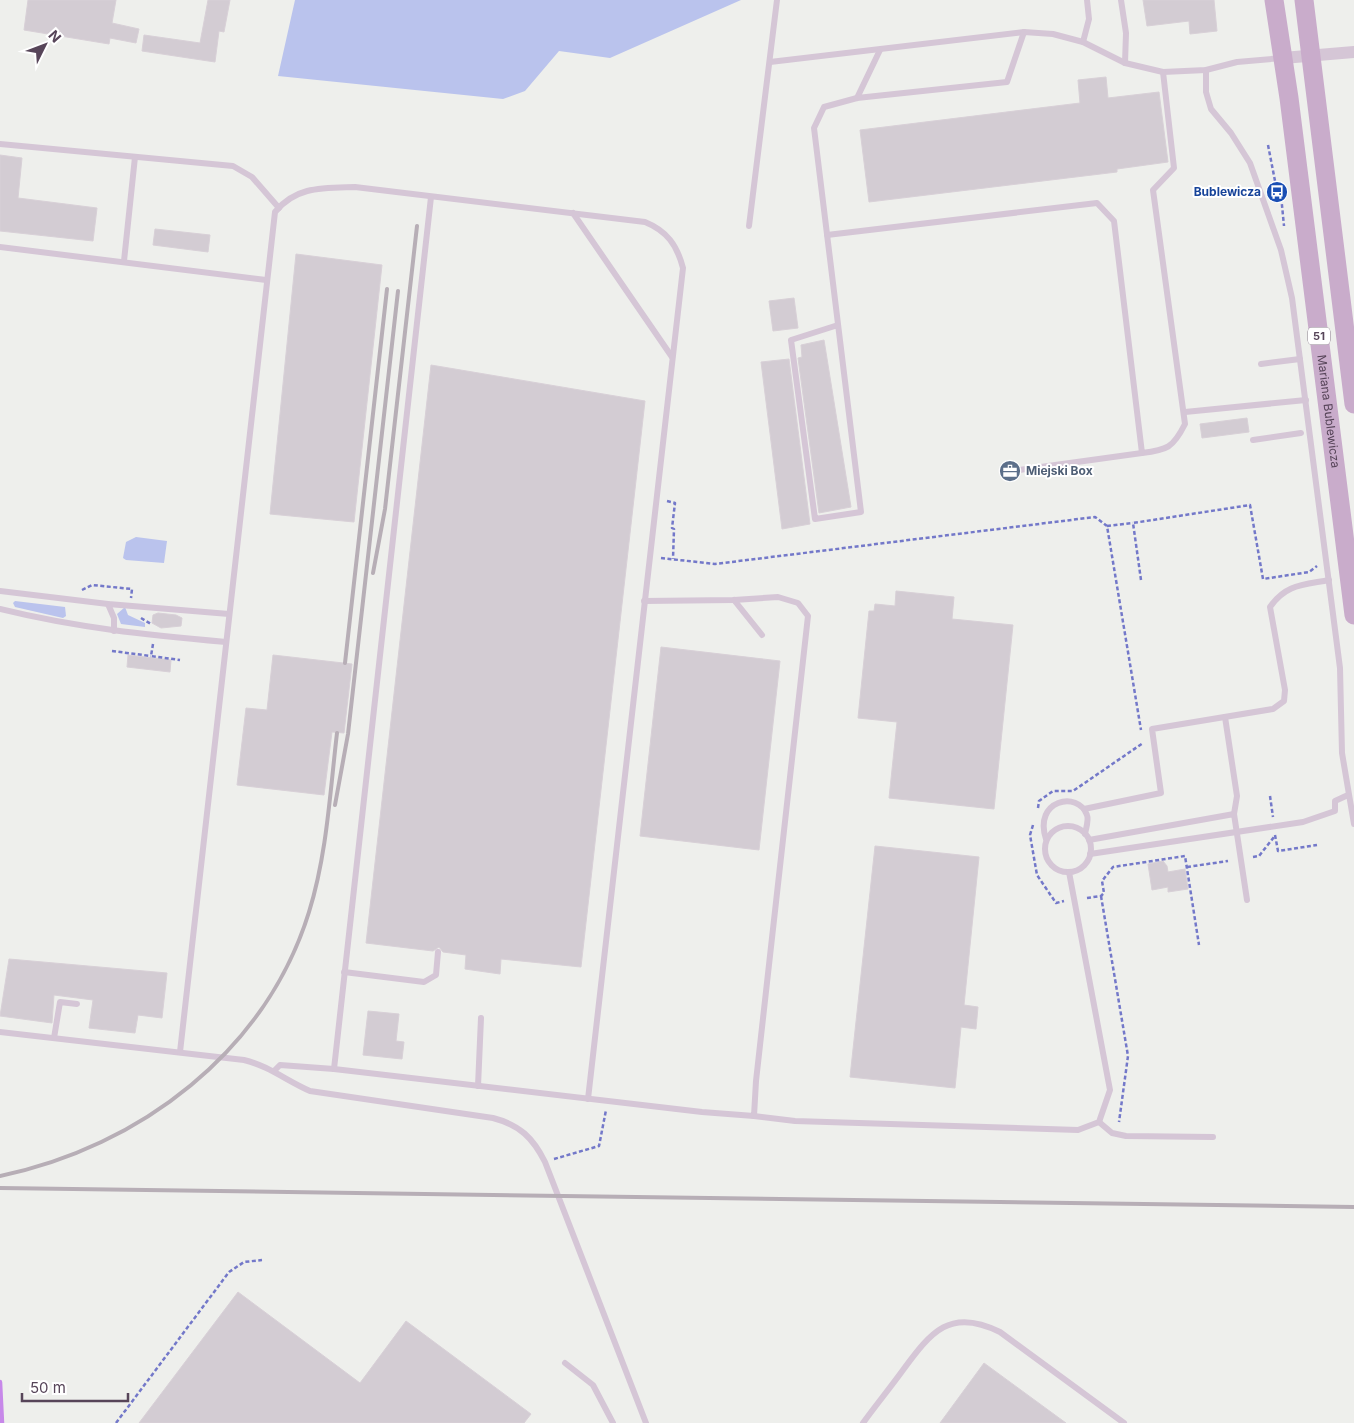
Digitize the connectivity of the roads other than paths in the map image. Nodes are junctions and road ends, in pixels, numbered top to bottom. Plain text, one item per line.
1 (776, 0) edge
2 (1087, 0) edge
3 (1121, 0) edge
4 (1274, 0) edge
5 (1304, 0) edge
6 (1024, 32) junction
7 (1083, 42) junction
8 (880, 50) junction
9 (1354, 52) edge
10 (1312, 55) junction
11 (1283, 58) junction
12 (770, 62) junction
13 (1125, 63) junction
14 (1206, 70) junction
15 (1163, 72) junction
16 (857, 98) junction
17 (0, 144) edge
18 (135, 157) junction
19 (431, 197) junction
20 (279, 208) junction
21 (573, 213) junction
22 (749, 226) dead end
23 (827, 235) junction
24 (0, 247) edge
25 (124, 261) junction
26 (266, 280) junction
27 (838, 325) junction
28 (672, 357) junction
29 (1300, 359) junction
30 (1261, 364) dead end
31 (1306, 400) junction
32 (1354, 404) edge
33 (1185, 412) junction
34 (1301, 433) dead end
35 (1253, 440) dead end
36 (1142, 453) junction
37 (1020, 470) dead end
38 (1329, 580) junction
39 (0, 591) edge
40 (734, 600) junction
41 (644, 601) junction
42 (108, 604) junction
43 (0, 609) edge
44 (229, 614) junction
45 (1354, 615) edge
46 (114, 631) junction
47 (762, 635) dead end
48 (226, 642) junction
49 (1225, 717) junction
50 (1348, 794) junction
51 (1084, 809) junction
52 (1234, 814) junction
53 (1354, 824) edge
54 (1236, 833) junction
55 (1087, 837) junction
56 (1046, 839) junction
57 (1090, 854) junction
58 (1069, 872) junction
59 (1247, 900) dead end
60 (438, 952) dead end
61 (344, 972) junction
62 (77, 1004) dead end
63 (481, 1018) dead end
64 (0, 1032) edge
65 (54, 1038) junction
66 (180, 1052) junction
67 (334, 1069) junction
68 (274, 1071) junction
69 (478, 1086) junction
70 (588, 1099) junction
71 (754, 1116) junction
72 (1099, 1122) junction
73 (1213, 1137) dead end
74 (565, 1363) dead end
75 (613, 1423) edge
76 (646, 1423) edge
77 (863, 1423) edge
78 (1124, 1423) edge

1 - 12 lane
2 - 7 lane
3 - 13 lane
4 - 11 main road, 51
5 - 10 main road, 51
6 - 7 lane
6 - 8 lane
6 - 16 lane
7 - 13 lane
8 - 12 lane
8 - 16 lane
9 - 10 street
10 - 11 street
10 - 32 main road, 51
11 - 14 lane
11 - 45 main road, Mariana Bublewicza / 51
12 - 22 lane
13 - 15 lane
14 - 15 lane
14 - 29 lane
15 - 33 lane
16 - 23 lane
17 - 18 lane
18 - 20 lane
18 - 25 lane
19 - 20 lane
19 - 21 lane
19 - 61 lane
20 - 26 lane
21 - 28 lane
21 - 28 lane
23 - 27 lane
23 - 36 lane
24 - 25 lane
25 - 26 lane
26 - 44 lane
27 - 27 lane
28 - 41 lane
29 - 30 lane
29 - 31 lane
31 - 33 lane
31 - 38 lane
33 - 36 lane
34 - 35 lane
36 - 37 lane
38 - 49 lane
38 - 50 lane
39 - 42 lane
40 - 41 lane
40 - 47 lane
40 - 71 lane
41 - 70 lane
42 - 44 lane
42 - 46 lane
43 - 46 lane
44 - 48 lane
46 - 48 lane
48 - 66 lane
49 - 51 lane
49 - 52 lane
50 - 53 lane
50 - 54 lane
51 - 55 lane
51 - 56 lane
52 - 54 lane
52 - 55 lane
54 - 57 lane
54 - 59 lane
55 - 56 lane
55 - 57 lane
56 - 58 lane
57 - 58 lane
58 - 72 lane
60 - 61 lane
61 - 67 lane
62 - 65 lane
63 - 69 lane
64 - 65 lane
65 - 66 lane
66 - 68 lane
67 - 68 lane
67 - 69 lane
68 - 76 lane
69 - 70 lane
70 - 71 lane
71 - 72 lane
72 - 73 lane
74 - 75 lane
77 - 78 lane

